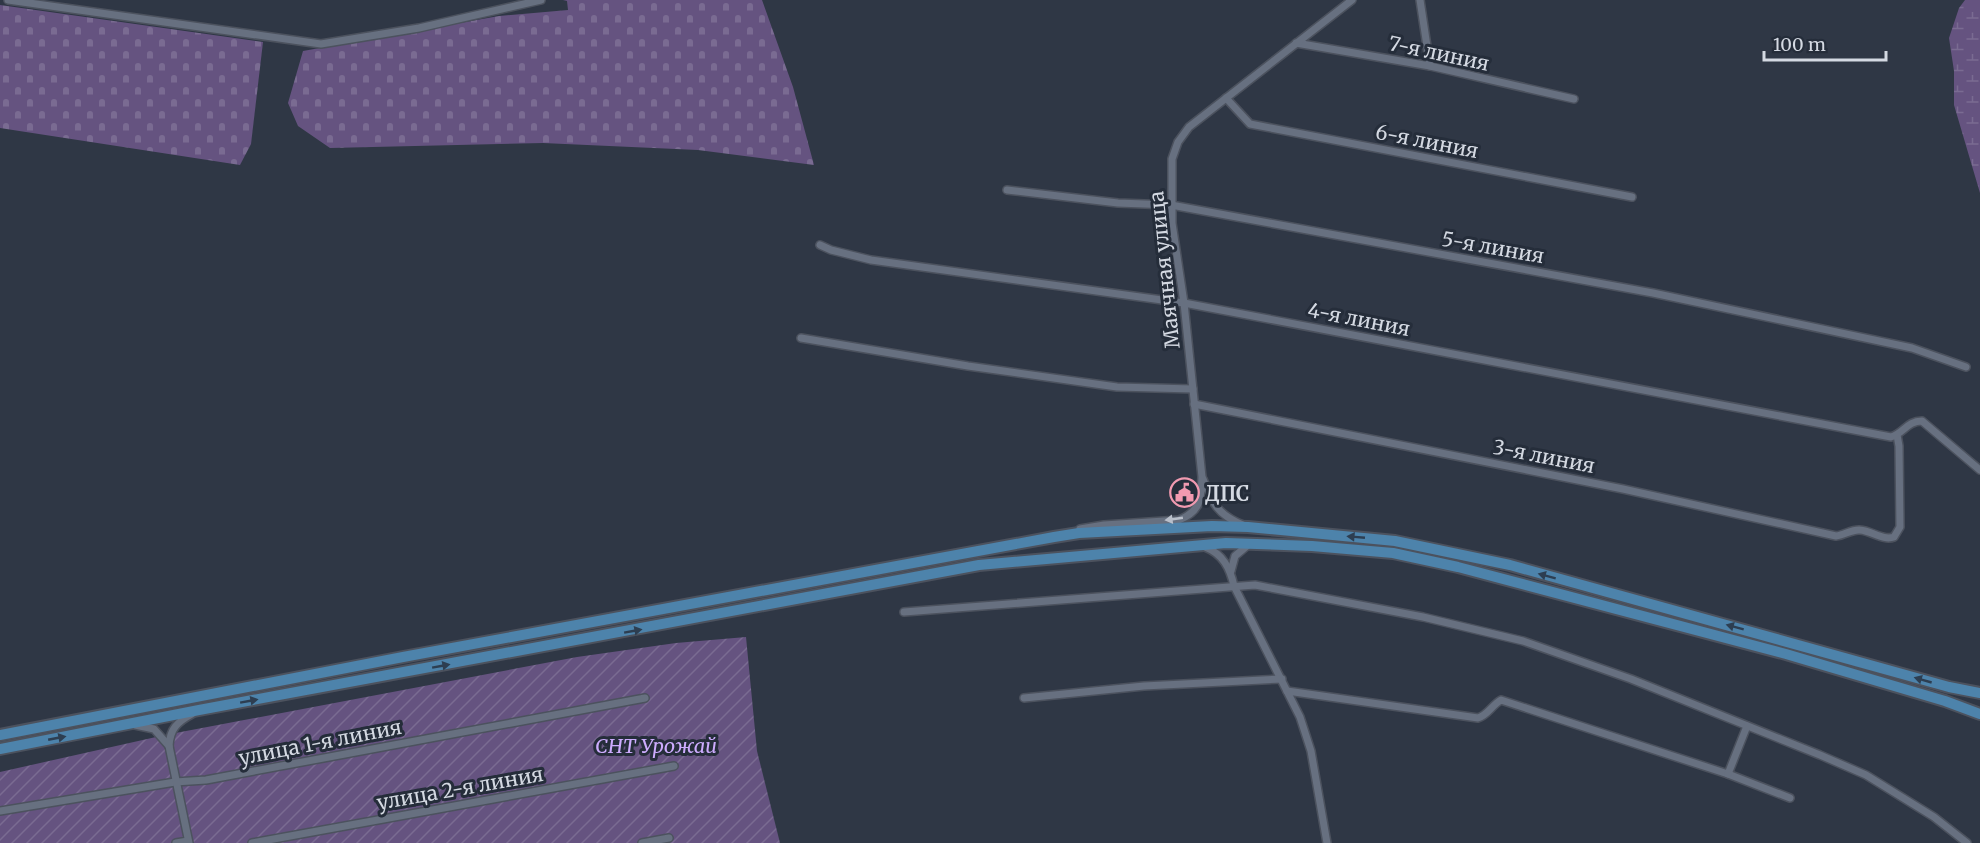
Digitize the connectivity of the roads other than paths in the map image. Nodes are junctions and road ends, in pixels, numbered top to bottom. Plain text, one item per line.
1 (8, 0) edge
2 (541, 0) edge
3 (1352, 0) edge
4 (1420, 0) edge
5 (1296, 43) junction
6 (1430, 66) junction
7 (1226, 98) junction
8 (1574, 99) dead end
9 (1007, 190) dead end
10 (1632, 197) dead end
11 (1171, 205) junction
12 (820, 244) dead end
13 (1184, 303) junction
14 (801, 338) dead end
15 (1966, 367) dead end
16 (1193, 388) junction
17 (1194, 404) junction
18 (1894, 436) junction
19 (1980, 470) edge
20 (1202, 477) junction
21 (1248, 527) junction
22 (1054, 537) junction
23 (1250, 543) junction
24 (1199, 544) junction
25 (1231, 571) junction
26 (1234, 586) junction
27 (904, 612) dead end
28 (1282, 680) junction
29 (1287, 691) junction
30 (1980, 693) edge
31 (1024, 698) dead end
32 (645, 699) dead end
33 (199, 710) junction
34 (1980, 714) edge
35 (126, 724) junction
36 (1747, 726) junction
37 (0, 735) edge
38 (169, 746) junction
39 (0, 749) edge
40 (674, 765) dead end
41 (1728, 774) junction
42 (176, 782) junction
43 (1790, 798) dead end
44 (0, 811) edge
45 (669, 838) dead end
46 (189, 842) edge
47 (176, 843) edge
48 (252, 843) edge
49 (642, 843) edge
50 (1327, 843) edge
51 (1967, 843) edge

1 - 2 street
3 - 5 street, Маячная улица
4 - 6 street
5 - 6 street, 7-я линия
5 - 7 street, Маячная улица
6 - 8 street, 7-я линия
7 - 10 street, 6-я линия
7 - 11 street, Маячная улица
9 - 11 street, 5-я линия
11 - 13 street, Маячная улица
11 - 15 street, 5-я линия
12 - 13 street, 4-я линия
13 - 16 street, Маячная улица
13 - 18 street, 4-я линия
14 - 16 street
16 - 17 street, Маячная улица
17 - 18 street, 3-я линия
17 - 20 street, Маячная улица
18 - 19 street
20 - 21 street
20 -> 22 street
21 - 22 main road
30 -> 21 main road
22 - 37 main road
23 - 24 main road
23 - 25 street
23 - 34 main road
24 - 25 street
33 -> 24 main road
25 - 26 street
26 - 27 street
26 - 28 street
26 - 36 street
28 - 29 street
28 - 31 street
29 - 41 street
29 - 50 street
32 - 42 street, улица 1-я линия
33 - 35 main road
33 - 38 street
35 - 38 street
39 -> 35 main road
36 - 41 street
36 - 51 street
38 - 42 street
40 - 48 street, улица 2-я линия
41 - 43 street
42 - 44 street, улица 1-я линия
42 - 46 street
45 - 49 street
46 - 47 street

